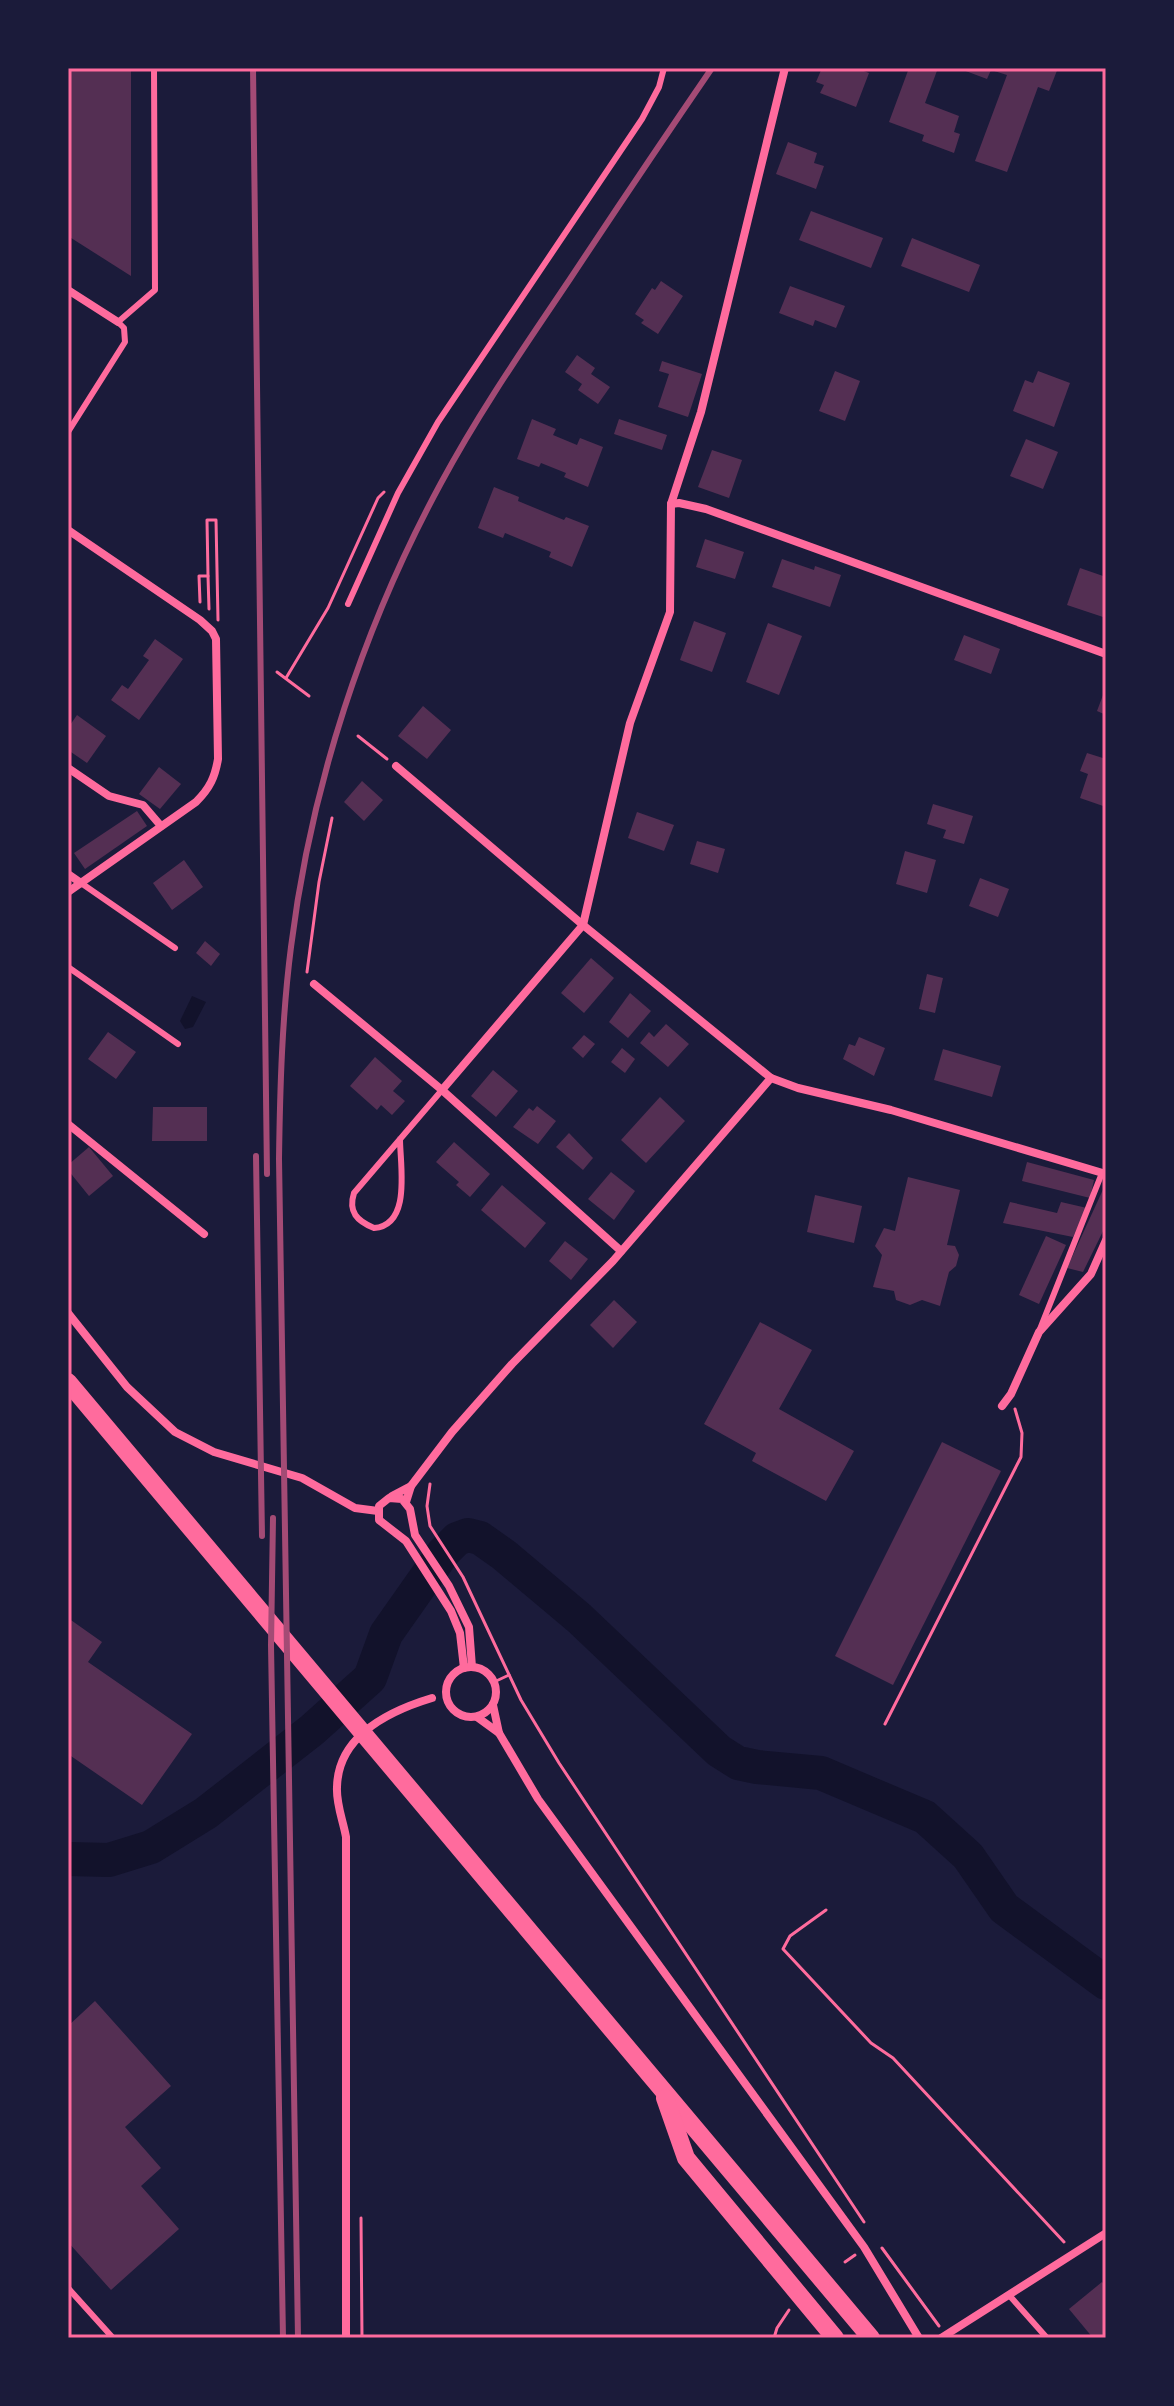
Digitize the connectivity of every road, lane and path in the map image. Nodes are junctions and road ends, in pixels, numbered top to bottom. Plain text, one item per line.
1 (154, 68) edge
2 (664, 68) edge
3 (785, 68) edge
4 (68, 290) edge
5 (118, 322) junction
6 (68, 432) edge
7 (398, 493) junction
8 (671, 504) junction
9 (68, 530) edge
10 (208, 576) junction
11 (348, 604) dead end
12 (205, 618) junction
13 (218, 624) dead end
14 (1106, 654) edge
15 (277, 672) dead end
16 (286, 678) junction
17 (309, 696) dead end
18 (358, 736) dead end
19 (396, 766) joint
20 (68, 768) edge
21 (332, 818) dead end
22 (161, 826) junction
23 (68, 874) edge
24 (81, 883) junction
25 (68, 892) edge
26 (583, 925) junction
27 (175, 948) dead end
28 (68, 967) edge
29 (314, 984) joint
30 (178, 1044) dead end
31 (771, 1078) junction
32 (442, 1090) junction
33 (68, 1124) edge
34 (400, 1139) junction
35 (1104, 1173) edge
36 (204, 1234) dead end
37 (1106, 1240) edge
38 (621, 1251) junction
39 (68, 1313) edge
40 (1039, 1332) junction
41 (68, 1382) edge
42 (1011, 1394) junction
43 (1002, 1406) dead end
44 (431, 1481) dead end
45 (411, 1486) junction
46 (389, 1498) junction
47 (406, 1502) junction
48 (378, 1511) junction
49 (468, 1667) junction
50 (510, 1675) junction
51 (494, 1682) junction
52 (446, 1686) junction
53 (432, 1698) junction
54 (448, 1703) junction
55 (493, 1705) junction
56 (476, 1717) junction
57 (885, 1724) dead end
58 (499, 1733) junction
59 (826, 1910) dead end
60 (660, 2084) junction
61 (866, 2225) dead end
62 (1106, 2233) edge
63 (875, 2238) dead end
64 (1075, 2254) junction
65 (68, 2288) edge
66 (1009, 2295) junction
67 (791, 2306) dead end
68 (944, 2337) edge
69 (113, 2338) edge
70 (346, 2338) edge
71 (774, 2338) edge
72 (835, 2338) edge
73 (871, 2338) edge
74 (919, 2338) edge
75 (1047, 2338) edge

1 - 5 lane
2 - 7 lane
3 - 8 street
4 - 5 street
5 - 6 lane
7 - 11 lane
7 - 16 path
8 - 14 street
8 - 26 street
9 - 12 street
10 - 12 path
10 - 12 path
10 - 13 path
12 - 22 street
15 - 16 path
16 - 17 path
18 - 19 path
19 - 26 street
20 - 22 street
21 - 29 path
22 - 24 street
23 - 24 street
24 - 25 street
24 - 27 lane
26 - 31 street
26 - 32 street
28 - 30 lane
29 - 32 street
31 - 35 street
31 - 38 street
32 - 34 lane
32 - 38 street
33 - 36 street
34 - 34 lane
35 - 40 lane
37 - 40 street
38 - 45 street
39 - 48 street
40 - 42 street
41 - 60 main road
42 - 43 street
42 - 57 path
44 - 50 path
45 - 46 street
45 - 47 street
46 - 47 street
46 - 48 street
47 - 49 street
48 - 49 street
49 - 51 street
49 - 52 street
50 - 51 path
50 - 61 path
51 - 55 street
52 - 53 street
52 - 54 street
53 - 54 street
53 - 70 street
54 - 56 street
55 - 56 street
55 - 58 street
56 - 58 street
58 - 74 street
59 - 64 path
60 - 72 main road
60 - 73 main road
62 - 64 street
63 - 68 path
64 - 66 street
65 - 69 lane
66 - 68 street
66 - 75 lane
67 - 71 path

